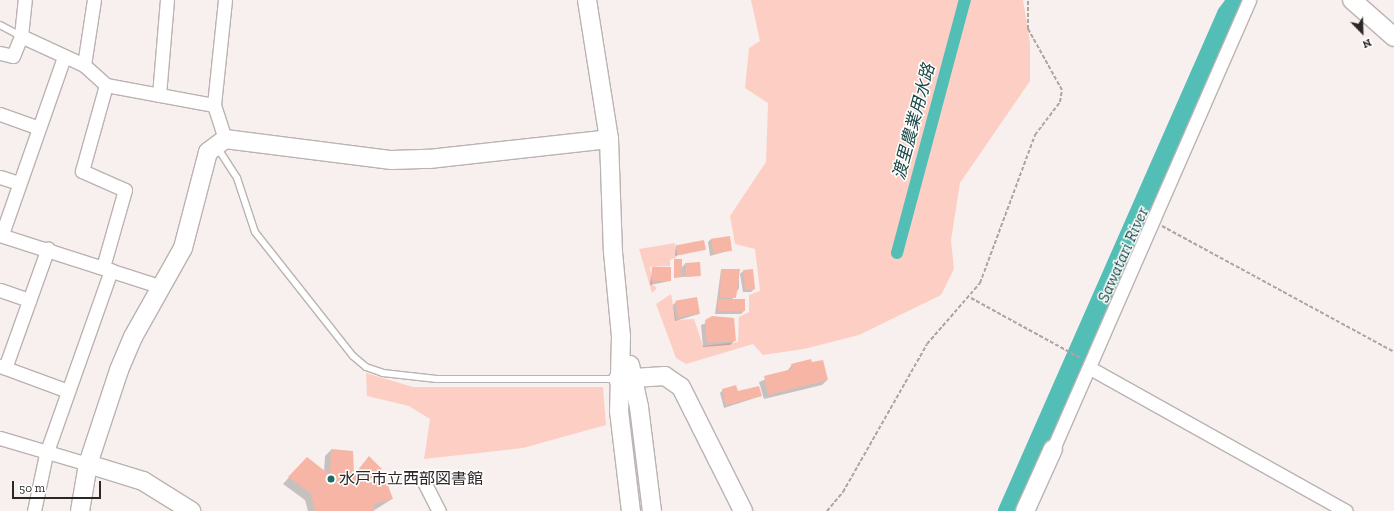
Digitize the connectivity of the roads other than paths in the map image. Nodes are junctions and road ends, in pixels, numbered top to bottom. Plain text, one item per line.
1 (25, 0) edge
2 (94, 0) edge
3 (167, 0) edge
4 (225, 0) edge
5 (587, 0) edge
6 (1249, 0) edge
7 (1352, 0) edge
8 (0, 25) edge
9 (21, 36) junction
10 (1394, 37) edge
11 (0, 53) edge
12 (64, 56) junction
13 (84, 65) junction
14 (106, 85) junction
15 (159, 95) junction
16 (214, 105) junction
17 (0, 114) edge
18 (39, 128) junction
19 (609, 139) junction
20 (220, 142) junction
21 (0, 177) edge
22 (19, 183) junction
23 (1, 235) edge
24 (48, 248) junction
25 (107, 268) junction
26 (162, 287) junction
27 (0, 290) edge
28 (29, 300) junction
29 (3, 367) edge
30 (1090, 368) junction
31 (626, 378) junction
32 (68, 391) junction
33 (0, 438) edge
34 (1053, 449) joint
35 (46, 454) junction
36 (88, 464) junction
37 (422, 478) dead end
38 (34, 511) edge
39 (80, 511) edge
40 (191, 511) edge
41 (439, 511) edge
42 (631, 511) edge
43 (652, 511) edge
44 (743, 511) edge
45 (1026, 511) edge
46 (1346, 511) edge

1 - 9 street
2 - 13 street
3 - 15 street
4 - 16 street
5 - 19 street
6 - 30 street
7 - 10 street
8 - 9 lane
9 - 11 street
9 - 12 street
12 - 13 street
12 - 18 street
13 - 14 street
14 - 15 street
14 - 25 street
15 - 16 street
16 - 20 street
17 - 18 street
18 - 22 street
19 - 20 street
19 - 31 street
20 - 26 street
20 - 31 lane
21 - 22 street
22 - 23 street
23 - 24 street
24 - 25 street
24 - 28 street
25 - 26 street
25 - 32 street
26 - 36 street
27 - 28 street
28 - 29 street
29 - 32 street
30 - 34 street
30 - 46 street
31 - 42 street
31 - 43 street
31 - 44 street
32 - 35 street
33 - 35 street
34 - 45 street
35 - 36 street
35 - 38 street
36 - 39 street
36 - 40 street
37 - 41 street

